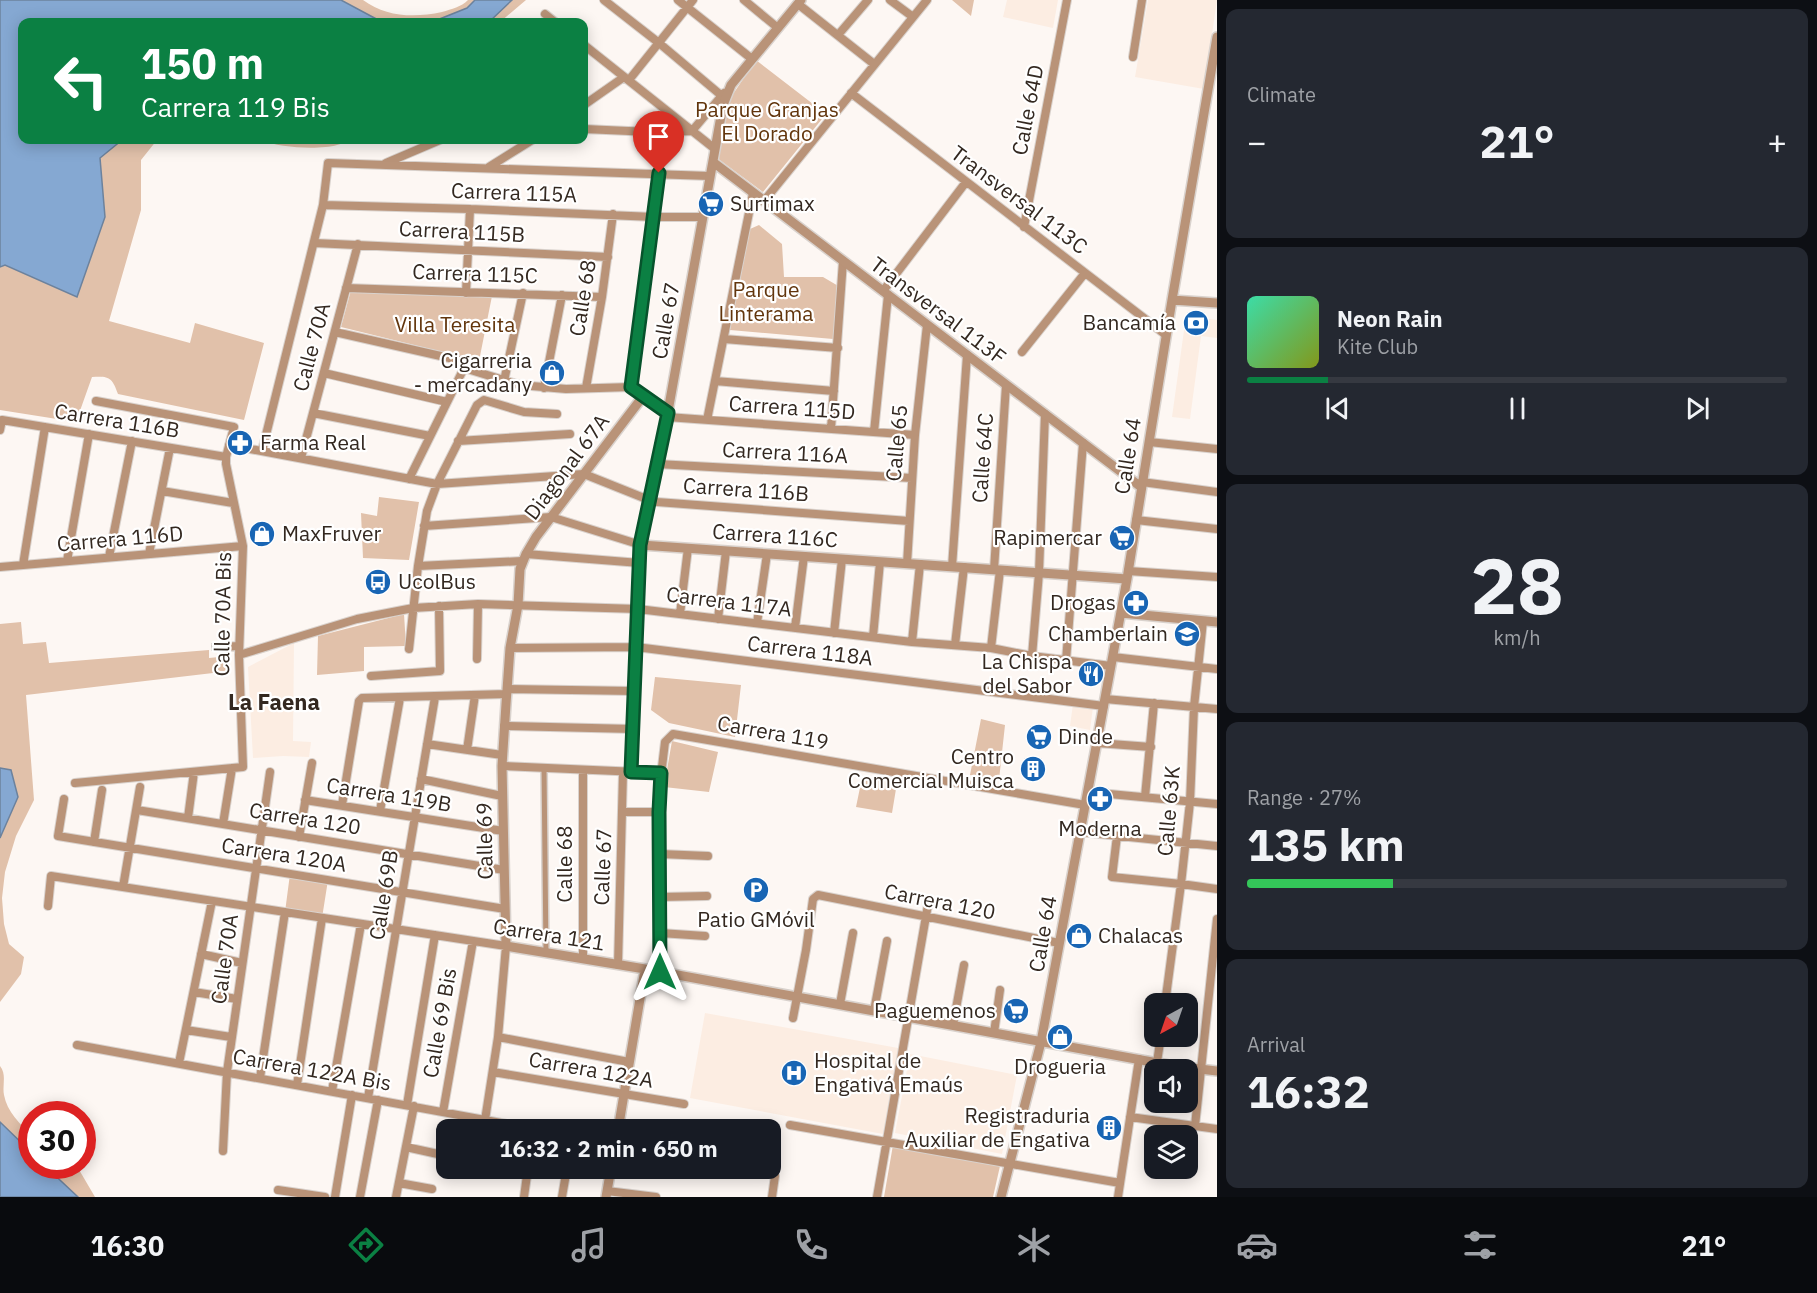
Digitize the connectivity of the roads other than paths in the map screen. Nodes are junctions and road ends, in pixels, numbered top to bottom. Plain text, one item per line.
1 (604, 0) edge
2 (678, 0) edge
3 (693, 0) edge
4 (744, 0) edge
5 (868, 0) edge
6 (890, 0) edge
7 (927, 0) edge
8 (1067, 0) edge
9 (1142, 0) edge
10 (800, 2) edge
11 (687, 7) junction
12 (545, 14) dead end
13 (913, 17) junction
14 (550, 18) edge
15 (778, 28) junction
16 (838, 35) junction
17 (1217, 37) edge
18 (659, 43) junction
19 (588, 51) edge
20 (1133, 57) dead end
21 (752, 59) junction
22 (874, 64) junction
23 (626, 79) junction
24 (731, 85) junction
25 (851, 93) junction
26 (722, 96) junction
27 (588, 103) edge
28 (588, 129) edge
29 (692, 131) junction
30 (430, 144) edge
31 (526, 144) edge
32 (715, 149) junction
33 (713, 162) junction
34 (383, 164) junction
35 (487, 168) junction
36 (659, 173) junction
37 (710, 176) junction
38 (966, 182) junction
39 (753, 193) junction
40 (764, 201) junction
41 (323, 205) junction
42 (470, 209) junction
43 (614, 214) junction
44 (654, 217) junction
45 (703, 217) junction
46 (1024, 227) junction
47 (314, 243) junction
48 (358, 244) junction
49 (468, 251) junction
50 (608, 257) junction
51 (843, 261) junction
52 (1085, 273) junction
53 (346, 288) junction
54 (466, 292) junction
55 (523, 293) junction
56 (885, 293) junction
57 (562, 295) junction
58 (602, 297) junction
59 (1172, 300) junction
60 (1217, 303) edge
61 (927, 325) junction
62 (334, 332) junction
63 (1166, 335) junction
64 (724, 339) junction
65 (838, 348) junction
66 (1022, 352) dead end
67 (967, 355) junction
68 (466, 365) junction
69 (324, 373) junction
70 (504, 381) junction
71 (716, 381) junction
72 (1006, 385) junction
73 (631, 387) junction
74 (544, 388) junction
75 (586, 388) junction
76 (834, 391) junction
77 (644, 395) junction
78 (96, 401) dead end
79 (447, 402) junction
80 (313, 413) junction
81 (557, 414) dead end
82 (1045, 414) junction
83 (667, 415) junction
84 (707, 420) junction
85 (45, 427) junction
86 (831, 429) junction
87 (0, 430) edge
88 (874, 432) junction
89 (89, 434) junction
90 (570, 434) dead end
91 (915, 435) junction
92 (430, 436) junction
93 (132, 441) junction
94 (458, 441) junction
95 (1149, 442) junction
96 (1083, 443) junction
97 (229, 445) junction
98 (170, 448) junction
99 (1217, 449) edge
100 (262, 451) junction
101 (226, 457) junction
102 (301, 458) junction
103 (657, 464) junction
104 (584, 474) junction
105 (409, 478) junction
106 (912, 478) junction
107 (437, 484) junction
108 (1142, 485) junction
109 (162, 491) junction
110 (1217, 492) edge
111 (649, 500) junction
112 (233, 503) junction
113 (551, 517) junction
114 (1136, 520) junction
115 (909, 521) junction
116 (424, 526) junction
117 (1217, 529) edge
118 (640, 545) junction
119 (243, 546) junction
120 (688, 548) junction
121 (726, 551) junction
122 (149, 554) junction
123 (767, 554) junction
124 (804, 556) junction
125 (110, 557) junction
126 (524, 558) junction
127 (842, 559) junction
128 (67, 561) junction
129 (880, 562) junction
130 (640, 563) junction
131 (907, 564) junction
132 (920, 564) junction
133 (23, 565) junction
134 (418, 566) junction
135 (0, 567) edge
136 (952, 567) junction
137 (964, 567) junction
138 (997, 570) junction
139 (1039, 573) junction
140 (1073, 575) junction
141 (1127, 575) junction
142 (1217, 578) edge
143 (478, 604) junction
144 (518, 604) junction
145 (439, 606) junction
146 (413, 608) junction
147 (638, 609) junction
148 (1121, 613) junction
149 (680, 614) junction
150 (718, 619) junction
151 (1203, 621) junction
152 (1217, 622) edge
153 (757, 623) junction
154 (795, 628) junction
155 (834, 633) junction
156 (873, 637) junction
157 (912, 642) junction
158 (955, 645) junction
159 (239, 646) junction
160 (220, 647) tunnel mouth
161 (636, 647) junction
162 (510, 648) junction
163 (992, 648) junction
164 (409, 649) dead end
165 (239, 655) junction
166 (1032, 656) junction
167 (477, 659) dead end
168 (1066, 660) junction
169 (1112, 661) junction
170 (1198, 667) junction
171 (1217, 669) edge
172 (371, 676) dead end
173 (507, 691) junction
174 (634, 691) junction
175 (475, 695) junction
176 (435, 697) junction
177 (400, 698) junction
178 (1104, 703) junction
179 (1154, 703) junction
180 (1194, 707) junction
181 (1217, 709) edge
182 (504, 726) junction
183 (633, 729) junction
184 (1097, 743) junction
185 (427, 744) junction
186 (1151, 747) junction
187 (467, 750) junction
188 (502, 755) junction
189 (312, 763) dead end
190 (502, 766) junction
191 (232, 768) junction
192 (544, 768) junction
193 (584, 770) junction
194 (195, 772) junction
195 (270, 772) dead end
196 (627, 772) junction
197 (661, 773) junction
198 (421, 779) junction
199 (75, 783) dead end
200 (140, 787) dead end
201 (102, 790) dead end
202 (1088, 792) junction
203 (502, 796) junction
204 (1144, 797) junction
205 (64, 799) dead end
206 (305, 801) junction
207 (1190, 802) junction
208 (1217, 804) edge
209 (342, 805) junction
210 (1085, 805) junction
211 (136, 810) junction
212 (380, 811) junction
213 (623, 812) junction
214 (659, 812) junction
215 (415, 817) junction
216 (188, 818) junction
217 (223, 824) junction
218 (261, 830) junction
219 (503, 831) junction
220 (1080, 832) junction
221 (1117, 836) junction
222 (299, 837) junction
223 (94, 842) junction
224 (1185, 843) junction
225 (1217, 846) edge
226 (130, 848) junction
227 (660, 854) junction
228 (409, 855) junction
229 (708, 856) dead end
230 (256, 869) junction
231 (504, 870) junction
232 (1181, 884) junction
233 (123, 887) junction
234 (1217, 889) edge
235 (403, 893) junction
236 (707, 896) dead end
237 (660, 897) junction
238 (929, 899) dead end
239 (212, 901) junction
240 (48, 906) dead end
241 (250, 907) junction
242 (505, 909) junction
243 (285, 912) junction
244 (926, 917) junction
245 (322, 918) junction
246 (1217, 919) edge
247 (361, 924) junction
248 (397, 929) junction
249 (660, 933) junction
250 (853, 933) dead end
251 (435, 935) junction
252 (705, 936) dead end
253 (473, 941) junction
254 (886, 941) dead end
255 (1059, 943) junction
256 (506, 946) junction
257 (546, 953) junction
258 (201, 954) junction
259 (582, 959) junction
260 (242, 963) junction
261 (618, 965) junction
262 (964, 965) dead end
263 (645, 969) junction
264 (660, 972) junction
265 (1000, 990) dead end
266 (194, 992) junction
267 (1166, 993) edge
268 (797, 997) junction
269 (237, 999) junction
270 (840, 1004) junction
271 (874, 1011) junction
272 (908, 1017) junction
273 (793, 1018) dead end
274 (953, 1025) junction
275 (186, 1030) junction
276 (994, 1033) junction
277 (231, 1037) junction
278 (498, 1037) junction
279 (1041, 1042) junction
280 (77, 1045) dead end
281 (1139, 1059) junction
282 (1144, 1060) edge
283 (629, 1062) junction
284 (179, 1064) junction
285 (1198, 1069) edge
286 (1201, 1069) junction
287 (493, 1071) junction
288 (1217, 1071) edge
289 (227, 1072) junction
290 (260, 1078) junction
291 (297, 1085) junction
292 (332, 1091) junction
293 (624, 1094) junction
294 (352, 1095) junction
295 (368, 1098) junction
296 (378, 1100) junction
297 (684, 1104) dead end
298 (411, 1106) junction
299 (443, 1112) junction
300 (1130, 1117) junction
301 (480, 1119) edge
302 (485, 1119) edge
303 (620, 1119) edge
304 (790, 1125) dead end
305 (1188, 1125) edge
306 (1195, 1125) edge
307 (1198, 1126) edge
308 (1217, 1129) edge
309 (887, 1142) junction
310 (406, 1147) junction
311 (223, 1151) dead end
312 (436, 1154) edge
313 (1010, 1164) junction
314 (526, 1179) edge
315 (565, 1179) edge
316 (609, 1179) edge
317 (775, 1179) edge
318 (399, 1183) junction
319 (1120, 1183) junction
320 (432, 1189) dead end
321 (278, 1190) dead end
322 (607, 1194) edge
323 (325, 1197) edge
324 (335, 1197) edge
325 (360, 1197) edge
326 (396, 1197) edge
327 (524, 1197) edge
328 (562, 1197) edge
329 (656, 1197) edge
330 (772, 1197) edge
331 (877, 1197) edge
332 (1001, 1197) edge
333 (1118, 1197) edge

1 - 18 street
2 - 11 street
3 - 11 street
4 - 15 street
5 - 16 street
6 - 13 street
7 - 13 street
8 - 46 street, Calle 64D
9 - 20 street
10 - 15 street
10 - 16 street
11 - 18 street
11 - 21 street
12 - 14 street
13 - 22 street
15 - 21 street
16 - 22 street
17 - 59 street, Calle 64
18 - 23 street
18 - 26 street
19 - 23 street
21 - 24 street
22 - 25 street
23 - 27 street
23 - 29 street
24 - 26 street
24 - 32 street, Calle 67
25 - 38 street, Transversal 113C
25 - 40 street
26 - 29 street
28 - 29 street
29 - 32 street
30 - 34 street
31 - 35 street
32 - 33 street, Calle 67
33 - 37 street, Calle 67
33 - 39 street, Transversal 113F
34 - 35 street
34 - 41 street
35 - 36 street
36 - 37 street
36 - 44 street
37 - 45 street, Calle 67
38 - 46 street, Transversal 113C
38 - 56 street
39 - 40 street, Transversal 113F
39 - 64 street
40 - 51 street, Transversal 113F
41 - 42 street, Carrera 115A
41 - 47 street
42 - 43 street, Carrera 115A
42 - 49 street
43 - 44 street, Carrera 115A
43 - 50 street, Calle 68
44 - 45 street, Carrera 115A
44 - 73 street
45 - 83 street, Calle 67
46 - 52 street, Transversal 113C
47 - 48 street, Carrera 115B
47 - 100 street
48 - 49 street, Carrera 115B
48 - 53 street, Calle 70A
49 - 50 street, Carrera 115B
49 - 54 street
50 - 58 street, Calle 68
51 - 56 street, Transversal 113F
51 - 65 street
52 - 63 street, Transversal 113C
52 - 66 street
53 - 54 street, Carrera 115C
53 - 62 street, Calle 70A
54 - 55 street, Carrera 115C
55 - 57 street, Carrera 115C
55 - 70 street
56 - 61 street, Transversal 113F
56 - 88 street
57 - 58 street, Carrera 115C
57 - 74 street, Calle 68
58 - 75 street, Calle 68
59 - 60 street
59 - 63 street, Calle 64
61 - 67 street, Transversal 113F
61 - 91 street, Calle 65
62 - 68 street
62 - 69 street, Calle 70A
63 - 95 street, Calle 64
64 - 65 street
64 - 71 street
65 - 76 street
67 - 72 street, Transversal 113F
67 - 136 street
68 - 70 street
68 - 79 street
69 - 79 street
69 - 80 street, Calle 70A
70 - 74 street
71 - 76 street
71 - 84 street
72 - 82 street, Transversal 113F
72 - 138 street, Calle 64C
73 - 75 street
73 - 77 street
74 - 75 street
76 - 86 street
77 - 83 street
77 - 104 street, Diagonal 67A
78 - 97 street, Calle 70A Bis
79 - 92 street
80 - 92 street
80 - 102 street, Calle 70A
81 - 94 street
82 - 96 street, Transversal 113F
82 - 139 street
83 - 84 street, Carrera 115D
83 - 103 street, Calle 67
84 - 86 street, Carrera 115D
85 - 87 street, Carrera 116B
85 - 89 street, Carrera 116B
85 - 133 street
86 - 88 street, Carrera 115D
88 - 91 street, Carrera 115D
89 - 93 street, Carrera 116B
89 - 128 street
90 - 94 street
91 - 106 street, Calle 65
92 - 105 street
93 - 98 street, Carrera 116B
93 - 125 street
94 - 107 street
95 - 99 street
95 - 108 street, Calle 64
96 - 108 street, Transversal 113F
96 - 140 street
97 - 100 street, Carrera 116B
97 - 101 street, Calle 70A Bis
98 - 101 street, Carrera 116B
98 - 109 street
100 - 102 street, Carrera 116B
101 - 112 street, Calle 70A Bis
102 - 105 street, Carrera 116B
103 - 106 street, Carrera 116A
103 - 111 street, Calle 67
104 - 107 street, Carrera 116B
104 - 111 street, Carrera 116B
104 - 113 street, Diagonal 67A
105 - 107 street, Carrera 116B
106 - 115 street, Calle 65
107 - 116 street
108 - 110 street
108 - 114 street, Calle 64
109 - 112 street
109 - 122 street
111 - 115 street, Carrera 116B
111 - 118 street, Calle 67
112 - 119 street, Calle 70A Bis
113 - 116 street, Carrera 116C
113 - 118 street, Carrera 116C
113 - 126 street, Diagonal 67A
114 - 117 street
114 - 141 street, Calle 64
115 - 131 street, Calle 65
116 - 134 street
118 - 120 street, Carrera 116C
118 - 130 street, Calle 67
119 - 122 street, Carrera 116D
119 - 159 street, Calle 70A Bis
120 - 121 street, Carrera 116C
120 - 149 street
121 - 123 street, Carrera 116C
121 - 150 street
122 - 125 street, Carrera 116D
123 - 124 street, Carrera 116C
123 - 153 street
124 - 127 street, Carrera 116C
124 - 154 street
125 - 128 street, Carrera 116D
126 - 130 street
126 - 134 street
126 - 144 street, Calle 69
127 - 129 street, Carrera 116C
127 - 155 street
128 - 133 street, Carrera 116D
129 - 131 street, Carrera 116C
129 - 156 street
130 - 147 street, Calle 67
131 - 132 street, Carrera 116C
132 - 136 street, Carrera 116C
132 - 157 street
133 - 135 street, Carrera 116D
134 - 146 street
136 - 137 street, Carrera 116C
137 - 138 street, Carrera 116C
137 - 158 street
138 - 139 street, Carrera 116C
138 - 163 street, Calle 64C
139 - 140 street, Carrera 116C
139 - 166 street
140 - 141 street, Carrera 116C
140 - 168 street
141 - 142 street
141 - 148 street, Calle 64
143 - 144 street, Carrera 117A
143 - 145 street, Carrera 117A
143 - 167 street
144 - 147 street, Carrera 117A
144 - 162 street, Calle 69
145 - 146 street, Carrera 117A
145 - 172 street
146 - 164 street
146 - 165 street, Carrera 117A
147 - 149 street, Carrera 117A
147 - 161 street, Calle 67
148 - 151 street
148 - 169 street, Calle 64
149 - 150 street, Carrera 117A
150 - 153 street, Carrera 117A
151 - 152 street
151 - 170 street, Calle 63K
153 - 154 street, Carrera 117A
154 - 155 street, Carrera 117A
155 - 156 street, Carrera 117A
156 - 157 street, Carrera 117A
157 - 158 street, Carrera 117A
158 - 163 street, Carrera 117A
159 - 160 street
159 - 165 street, Calle 70A Bis
161 - 162 street, Carrera 118A
161 - 174 street, Calle 67
161 - 178 street, Carrera 118A
162 - 173 street, Calle 69
163 - 166 street, Carrera 117A
165 - 191 street, Calle 70A Bis
166 - 168 street, Carrera 117A
168 - 169 street, Carrera 117A
169 - 170 street, Carrera 117A
169 - 178 street, Calle 64
170 - 171 street, Carrera 117A
170 - 180 street, Calle 63K
173 - 174 street
173 - 175 street
173 - 182 street, Calle 69
174 - 183 street, Calle 67
175 - 176 street
175 - 187 street
176 - 177 street
176 - 185 street, Calle 69B
177 - 209 street
177 - 212 street
178 - 179 street, Carrera 118A
178 - 184 street, Calle 64
179 - 180 street, Carrera 118A
179 - 186 street
180 - 181 street, Carrera 118A
180 - 207 street, Calle 63K
182 - 183 street
182 - 188 street, Calle 69
183 - 196 street, Calle 67
184 - 186 street
184 - 202 street, Calle 64
185 - 187 street
185 - 198 street, Calle 69B
186 - 204 street
187 - 188 street
188 - 190 street, Calle 69
189 - 206 street
190 - 192 street
190 - 203 street, Calle 69
191 - 194 street
191 - 217 street
192 - 193 street
192 - 257 street
193 - 196 street
193 - 259 street, Calle 68
194 - 199 street
194 - 216 street
195 - 218 street, Calle 70A
196 - 197 street
196 - 213 street, Calle 67
197 - 210 street, Carrera 119
197 - 214 street
198 - 203 street
198 - 215 street, Calle 69B
200 - 211 street
201 - 223 street
202 - 204 street
202 - 210 street, Calle 64
203 - 219 street, Calle 69
204 - 207 street
205 - 223 street, Carrera 120A
206 - 209 street, Carrera 119B
206 - 222 street
207 - 208 street
207 - 224 street, Calle 63K
209 - 212 street, Carrera 119B
210 - 220 street, Calle 64
211 - 216 street, Carrera 120
211 - 226 street
212 - 215 street, Carrera 119B
213 - 214 street
213 - 261 street, Calle 67
214 - 227 street
215 - 219 street, Carrera 119B
215 - 228 street, Calle 69B
216 - 217 street, Carrera 120
217 - 218 street, Carrera 120
218 - 222 street, Carrera 120
218 - 230 street, Calle 70A
219 - 231 street, Calle 69
220 - 221 street
220 - 255 street, Calle 64
221 - 224 street
221 - 232 street
222 - 228 street, Carrera 120
223 - 226 street, Carrera 120A
224 - 225 street
224 - 232 street, Calle 63K
226 - 230 street, Carrera 120A
226 - 233 street
227 - 229 street
227 - 237 street
228 - 231 street, Carrera 120
228 - 235 street, Calle 69B
230 - 235 street, Carrera 120A
230 - 241 street, Calle 70A
231 - 242 street, Calle 69
232 - 234 street
232 - 267 street, Calle 63K
233 - 239 street, Carrera 121
233 - 240 street, Carrera 121
235 - 242 street, Carrera 120A
235 - 248 street, Calle 69B
236 - 237 street
237 - 249 street
238 - 244 street
239 - 241 street, Carrera 121
239 - 258 street
241 - 243 street, Carrera 121
241 - 260 street, Calle 70A
242 - 256 street, Calle 69
243 - 245 street, Carrera 121
243 - 290 street
244 - 255 street, Carrera 120
244 - 268 street, Carrera 120
244 - 272 street
245 - 247 street, Carrera 121
245 - 291 street
246 - 286 street
247 - 248 street, Carrera 121
247 - 292 street
248 - 251 street, Carrera 121
248 - 295 street, Calle 69B
249 - 252 street
249 - 264 street
250 - 270 street
251 - 253 street, Carrera 121
251 - 298 street
253 - 256 street, Carrera 121
253 - 299 street, Calle 69 Bis
254 - 271 street
255 - 279 street, Calle 64
256 - 257 street, Carrera 121
256 - 278 street, Calle 69
257 - 259 street, Carrera 121
258 - 260 street
258 - 266 street
259 - 261 street, Carrera 121
260 - 269 street, Calle 70A
261 - 263 street, Carrera 121
262 - 274 street
263 - 264 street, Carrera 121
263 - 283 street
264 - 268 street, Carrera 121
265 - 276 street
266 - 269 street
266 - 275 street
268 - 270 street, Carrera 121
268 - 273 street
269 - 277 street, Calle 70A
270 - 271 street, Carrera 121
271 - 272 street, Carrera 121
272 - 274 street, Carrera 121
272 - 309 street
274 - 276 street, Carrera 121
275 - 277 street
275 - 284 street
276 - 279 street, Carrera 121
277 - 289 street, Calle 70A
278 - 283 street
278 - 287 street, Calle 69
279 - 281 street, Carrera 121
279 - 313 street, Calle 64
280 - 284 street, Carrera 122A Bis
281 - 282 street, Carrera 121
281 - 300 street
283 - 293 street
284 - 289 street, Carrera 122A Bis
285 - 286 street, Carrera 121
286 - 288 street, Carrera 121
286 - 306 street
287 - 293 street, Carrera 122A
287 - 302 street, Calle 69
289 - 290 street, Carrera 122A Bis
289 - 311 street, Calle 70A
290 - 291 street, Carrera 122A Bis
291 - 292 street, Carrera 122A Bis
292 - 294 street, Carrera 122A Bis
293 - 297 street, Carrera 122A
293 - 303 street
294 - 295 street, Carrera 122A Bis
294 - 324 street
295 - 296 street, Carrera 122A Bis
296 - 298 street, Carrera 122A Bis
296 - 325 street
298 - 299 street, Carrera 122A Bis
298 - 310 street
299 - 301 street, Carrera 122A Bis
300 - 305 street
300 - 319 street
304 - 309 street
307 - 308 street
309 - 313 street
309 - 331 street
310 - 312 street
310 - 318 street
313 - 319 street
313 - 332 street, Calle 64
314 - 327 street
315 - 328 street
316 - 322 street
317 - 330 street
318 - 320 street
318 - 326 street
319 - 333 street
321 - 323 street
322 - 329 street

